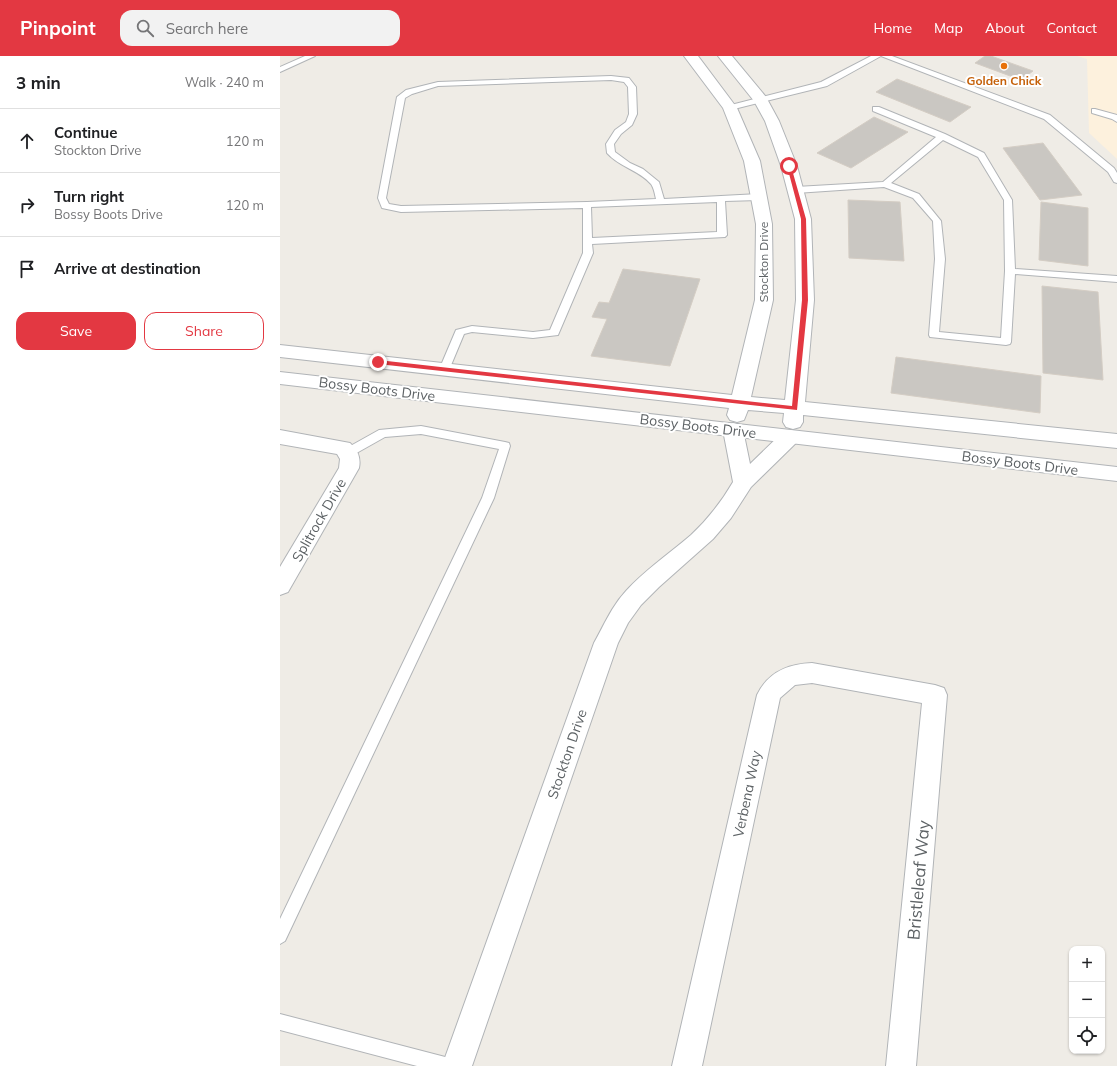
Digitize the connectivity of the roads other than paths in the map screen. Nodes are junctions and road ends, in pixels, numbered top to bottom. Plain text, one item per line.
1 (311, 56) edge
2 (691, 56) edge
3 (725, 56) edge
4 (877, 56) edge
5 (884, 56) edge
6 (280, 70) edge
7 (761, 100) junction
8 (730, 108) junction
9 (876, 109) dead end
10 (1095, 111) dead end
11 (1117, 120) edge
12 (942, 136) junction
13 (1114, 170) edge
14 (1117, 180) edge
15 (885, 184) junction
16 (796, 190) junction
17 (759, 197) junction
18 (721, 199) junction
19 (661, 202) junction
20 (587, 205) junction
21 (588, 241) junction
22 (1010, 271) junction
23 (1117, 279) edge
24 (280, 351) edge
25 (444, 370) junction
26 (280, 378) edge
27 (739, 402) junction
28 (795, 408) junction
29 (733, 430) junction
30 (280, 437) edge
31 (790, 437) junction
32 (1117, 441) edge
33 (349, 452) junction
34 (1117, 474) edge
35 (743, 482) junction
36 (280, 586) edge
37 (936, 695) joint
38 (280, 936) edge
39 (280, 1022) edge
40 (449, 1066) edge
41 (457, 1066) edge
42 (687, 1066) edge
43 (901, 1066) edge

1 - 6 lane
2 - 8 street, Stockton Drive
3 - 7 street
4 - 7 lane
5 - 13 lane
7 - 8 lane
7 - 16 street
8 - 17 street, Stockton Drive
9 - 12 lane
10 - 11 lane
12 - 15 lane
12 - 22 lane
13 - 14 lane
15 - 16 lane
15 - 22 lane
16 - 28 street
17 - 18 lane
17 - 27 street, Stockton Drive
18 - 19 lane
18 - 21 lane
19 - 20 lane
19 - 20 lane
20 - 21 lane
21 - 25 lane
22 - 23 lane
24 - 25 street, Bossy Boots Drive
25 - 27 street, Bossy Boots Drive
26 - 29 street, Bossy Boots Drive
27 - 28 street, Bossy Boots Drive
27 - 29 street, Stockton Drive
28 - 31 street
28 - 32 street, Bossy Boots Drive
29 - 31 street, Bossy Boots Drive
29 - 35 street, Stockton Drive
30 - 33 street
31 - 34 street, Bossy Boots Drive
31 - 35 street, Stockton Drive
33 - 36 street, Splitrock Drive
33 - 38 lane
35 - 41 street, Stockton Drive
37 - 42 street, Verbena Way
37 - 43 street, Bristleleaf Way
39 - 40 lane

